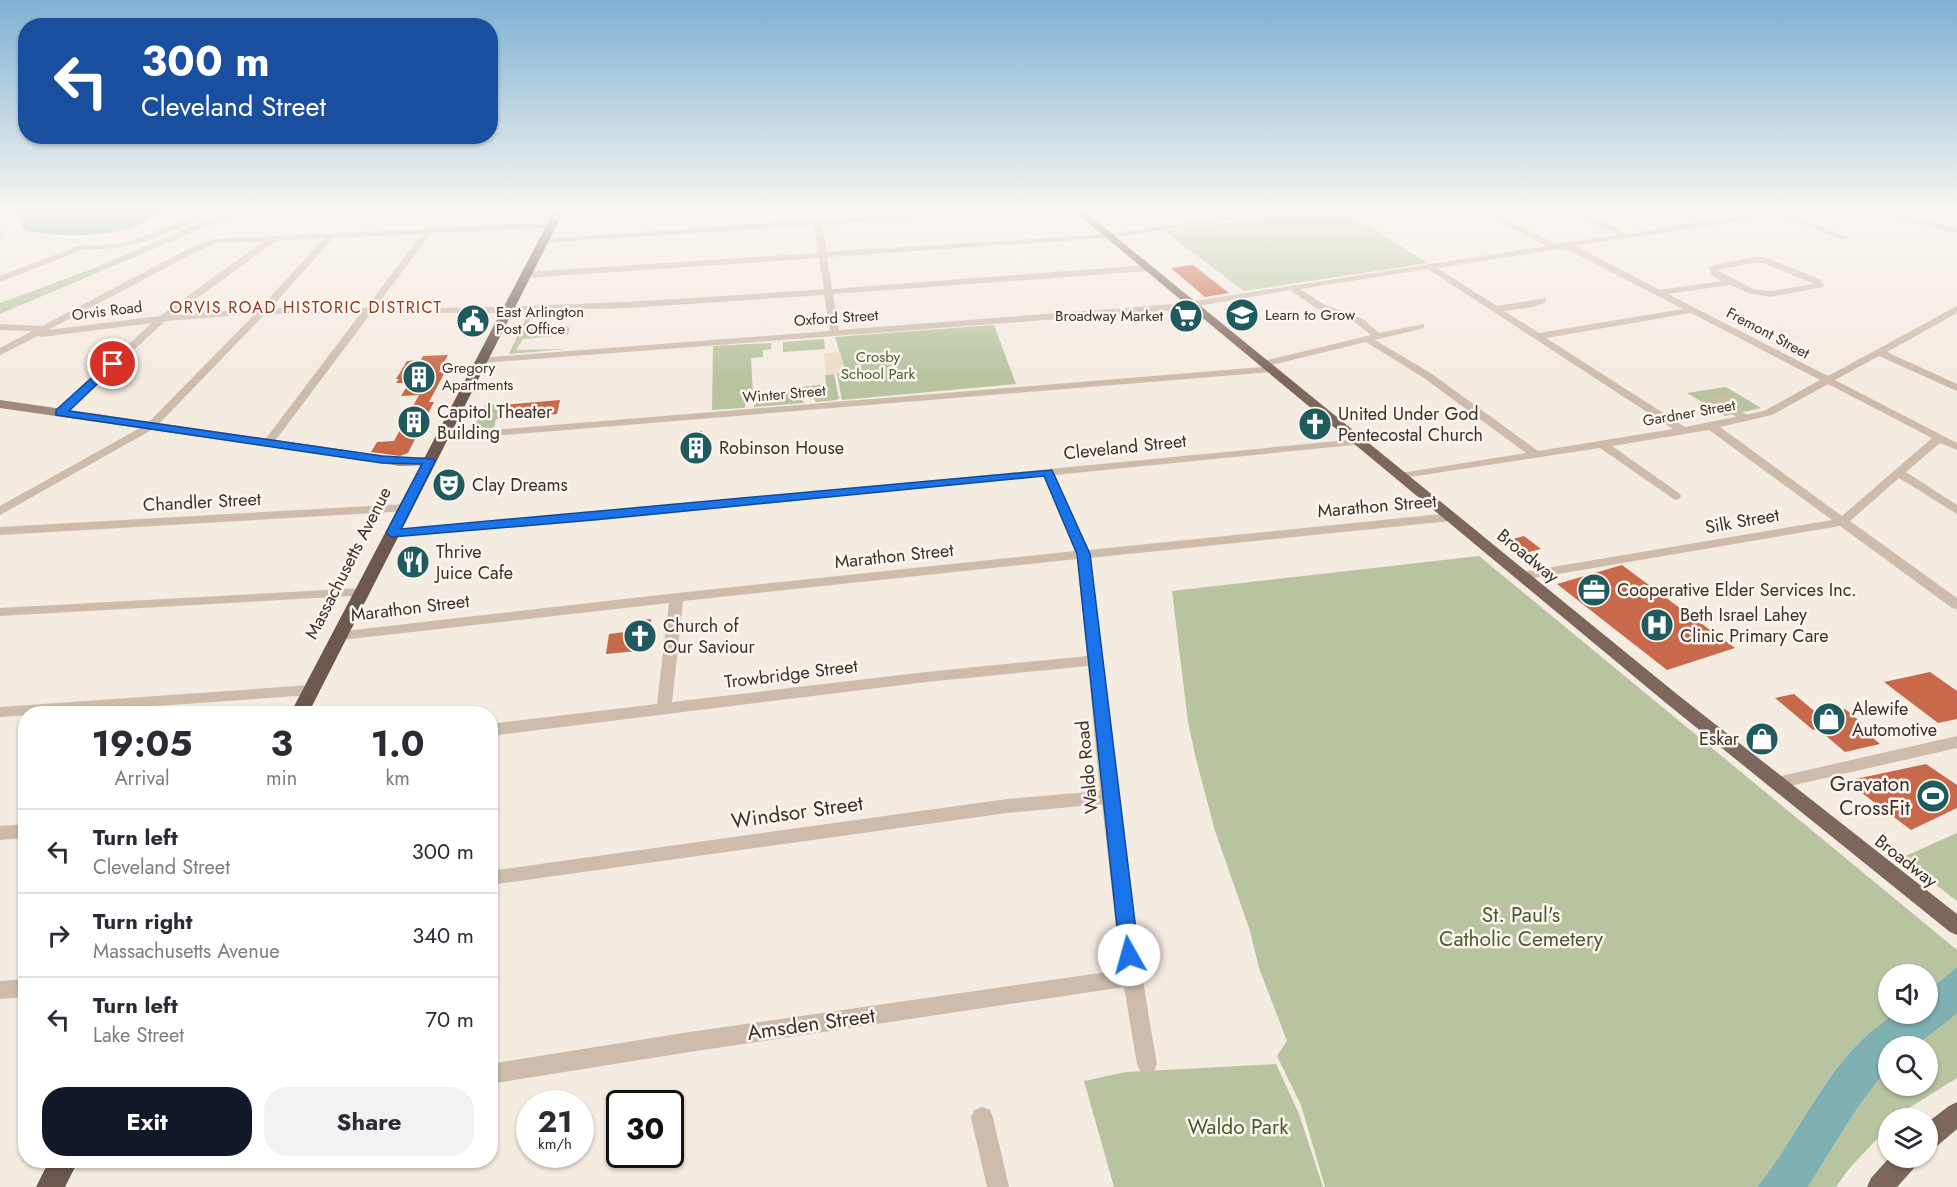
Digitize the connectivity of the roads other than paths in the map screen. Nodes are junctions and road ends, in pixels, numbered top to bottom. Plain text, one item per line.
1 (33, 266) edge
2 (162, 266) edge
3 (235, 266) edge
4 (303, 266) edge
5 (402, 266) edge
6 (531, 266) edge
7 (648, 266) edge
8 (826, 266) edge
9 (1426, 266) edge
10 (1429, 266) edge
11 (1604, 266) edge
12 (1720, 266) edge
13 (1784, 266) edge
14 (1148, 268) joint
15 (526, 275) junction
16 (0, 279) edge
17 (1731, 282) junction
18 (1292, 287) junction
19 (829, 292) junction
20 (1659, 293) junction
21 (1544, 300) dead end
22 (1191, 304) junction
23 (371, 306) junction
24 (510, 307) junction
25 (266, 308) junction
26 (1496, 309) junction
27 (1957, 309) edge
28 (1692, 310) junction
29 (172, 312) junction
30 (162, 319) junction
31 (54, 324) junction
32 (1421, 326) dead end
33 (0, 327) edge
34 (44, 329) junction
35 (835, 334) junction
36 (34, 335) junction
37 (1538, 336) junction
38 (1372, 338) junction
39 (5, 347) edge
40 (0, 352) edge
41 (1879, 352) junction
42 (482, 360) junction
43 (1267, 367) junction
44 (1828, 381) junction
45 (1957, 388) edge
46 (1723, 403) dead end
47 (0, 404) edge
48 (60, 413) junction
49 (1746, 418) junction
50 (151, 426) junction
51 (1711, 426) junction
52 (1682, 430) junction
53 (443, 437) junction
54 (1939, 438) junction
55 (268, 442) junction
56 (1359, 442) junction
57 (1602, 444) junction
58 (1957, 447) edge
59 (1535, 454) junction
60 (429, 461) junction
61 (1048, 472) junction
62 (1899, 473) junction
63 (1401, 477) junction
64 (1675, 496) dead end
65 (405, 508) junction
66 (1957, 510) edge
67 (0, 511) edge
68 (1451, 517) junction
69 (1842, 522) junction
70 (0, 531) edge
71 (392, 533) junction
72 (1083, 554) junction
73 (1522, 576) junction
74 (363, 592) junction
75 (677, 597) junction
76 (1957, 605) edge
77 (0, 612) edge
78 (341, 634) junction
79 (1096, 660) junction
80 (311, 690) junction
81 (85, 706) edge
82 (303, 706) edge
83 (664, 709) junction
84 (18, 711) edge
85 (0, 712) edge
86 (498, 729) edge
87 (1957, 742) edge
88 (1777, 783) junction
89 (1109, 797) junction
90 (18, 832) edge
91 (0, 833) edge
92 (498, 877) edge
93 (1957, 926) edge
94 (1132, 977) junction
95 (18, 989) edge
96 (0, 990) edge
97 (1147, 1064) dead end
98 (498, 1073) edge
99 (1957, 1114) edge
100 (982, 1118) dead end
101 (1938, 1129) edge
102 (60, 1168) edge
103 (1897, 1168) edge
104 (50, 1187) edge
105 (998, 1187) edge
106 (1880, 1187) edge

1 - 16 street
2 - 31 street
3 - 29 street
4 - 25 street
5 - 23 street
6 - 15 highway, Massachusetts Avenue
7 - 15 street
8 - 19 street
9 - 18 street, Oxford Street
10 - 26 street
11 - 20 street, Fremont Street
12 - 17 street
13 - 17 street
14 - 19 street, Orvis Road
14 - 22 main road, Broadway
15 - 24 highway, Massachusetts Avenue
17 - 20 street
18 - 22 street, Oxford Street
18 - 38 street
19 - 24 street, Orvis Road
19 - 35 street
20 - 28 street, Fremont Street
21 - 26 street
22 - 35 street, Oxford Street
22 - 43 main road, Broadway
23 - 24 street, Orvis Road
23 - 25 street, Orvis Road
23 - 55 street
24 - 42 highway, Massachusetts Avenue
25 - 29 street, Orvis Road
25 - 30 street, Orvis Road
25 - 50 street
26 - 37 street
27 - 41 street, Gardner Street
28 - 37 street
28 - 44 street, Fremont Street
29 - 30 street
29 - 31 street, Orvis Road
30 - 36 street, Orvis Road
30 - 48 street
31 - 34 street
32 - 38 street, Winter Street
33 - 34 street
34 - 36 street
35 - 42 street, Oxford Street
36 - 39 street
37 - 52 street
38 - 43 street, Winter Street
38 - 59 street
39 - 40 street
41 - 44 street, Gardner Street
41 - 45 street
42 - 53 highway, Massachusetts Avenue
43 - 53 street, Winter Street
43 - 56 main road, Broadway
44 - 49 street, Gardner Street
44 - 54 street, Fremont Street
46 - 49 street
47 - 48 main road
48 - 50 main road
49 - 51 street, Gardner Street
50 - 55 main road
50 - 67 street
51 - 52 street, Gardner Street
51 - 69 street
52 - 57 street, Gardner Street
53 - 60 highway, Massachusetts Avenue
54 - 58 street, Fremont Street
54 - 62 street
55 - 60 main road
56 - 61 street, Cleveland Street
56 - 63 main road, Broadway
57 - 59 street, Gardner Street
57 - 64 street
59 - 63 street, Gardner Street
60 - 65 highway, Massachusetts Avenue
61 - 71 street, Cleveland Street
61 - 72 street, Waldo Road
62 - 66 street
62 - 69 street
63 - 68 main road, Broadway
65 - 70 street, Chandler Street
65 - 71 highway, Massachusetts Avenue
68 - 72 street, Marathon Street
68 - 73 main road, Broadway
69 - 73 street, Silk Street
69 - 76 street
71 - 74 highway, Massachusetts Avenue
72 - 75 street, Marathon Street
72 - 79 street, Waldo Road
73 - 88 main road, Broadway
74 - 77 street
74 - 78 highway, Massachusetts Avenue
75 - 78 street, Marathon Street
75 - 83 street
78 - 80 highway, Massachusetts Avenue
79 - 83 street, Trowbridge Street
79 - 89 street, Waldo Road
80 - 81 street
80 - 82 highway, Massachusetts Avenue
83 - 86 street, Trowbridge Street
84 - 85 street
87 - 88 street
88 - 93 main road, Broadway
89 - 92 street, Windsor Street
89 - 94 street, Waldo Road
90 - 91 street
94 - 97 street, Waldo Road
94 - 98 street, Amsden Street
95 - 96 street
99 - 101 main road
100 - 105 street
102 - 104 highway
103 - 106 main road

